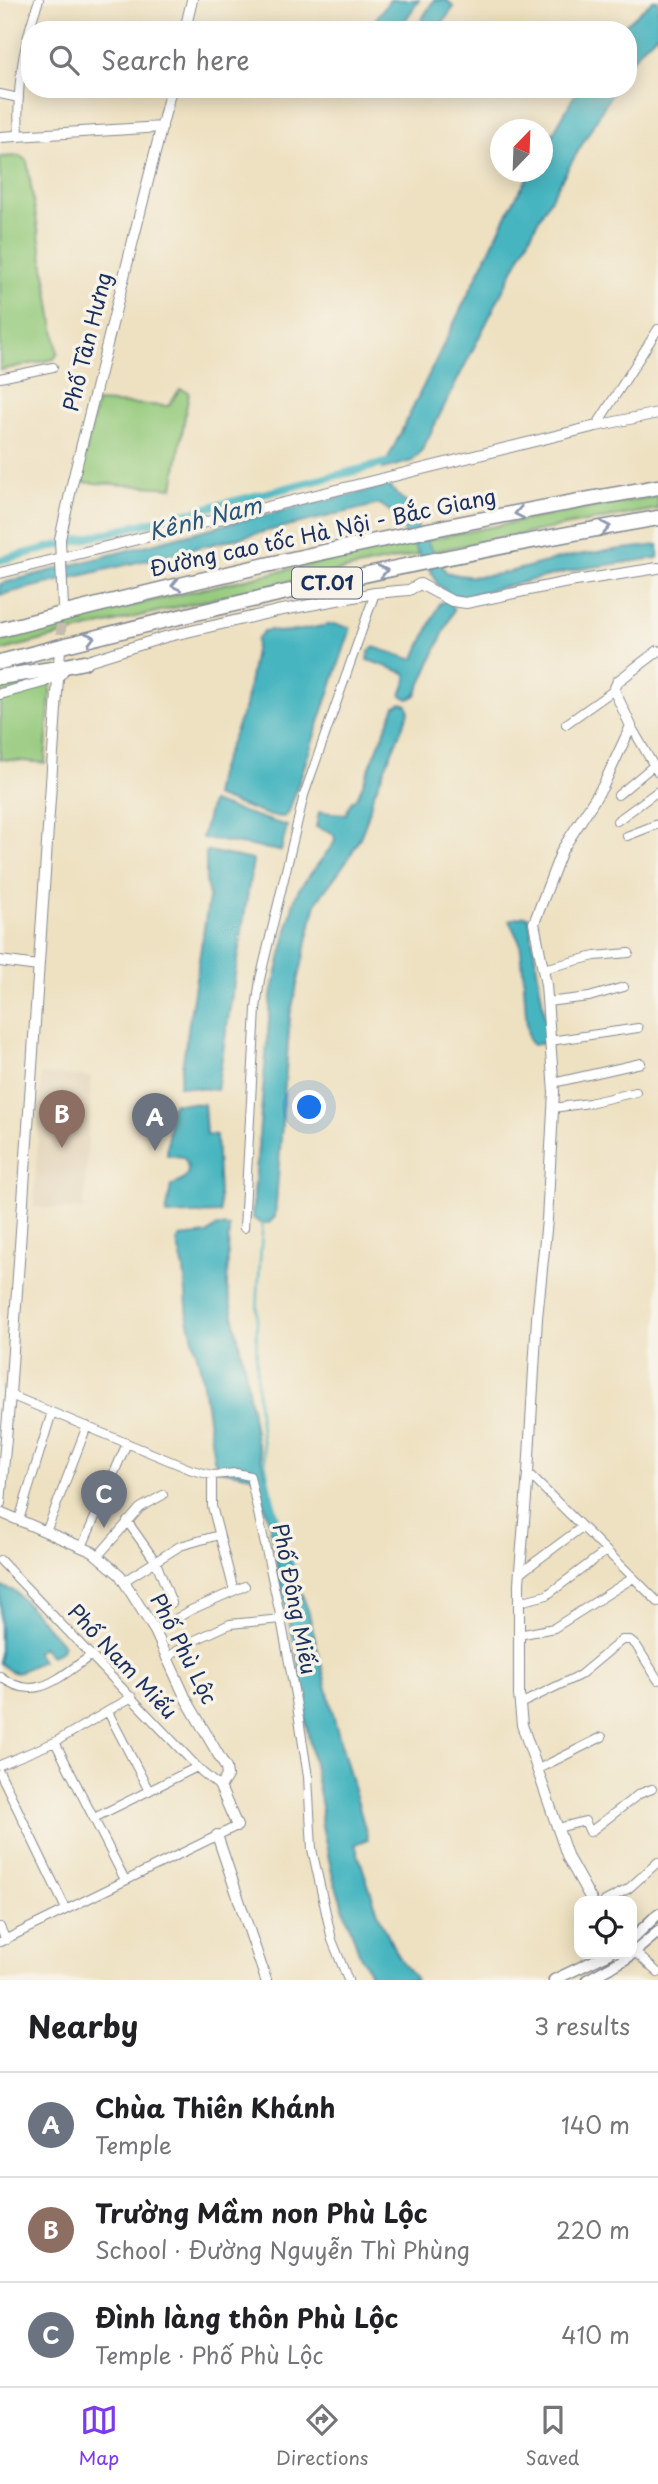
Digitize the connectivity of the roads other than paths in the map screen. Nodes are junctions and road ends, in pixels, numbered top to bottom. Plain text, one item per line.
1 (39, 0) edge
2 (192, 0) edge
3 (32, 21) edge
4 (187, 21) edge
5 (21, 80) edge
6 (0, 94) edge
7 (19, 98) junction
8 (169, 98) edge
9 (162, 127) junction
10 (19, 136) junction
11 (0, 137) edge
12 (658, 329) edge
13 (53, 367) dead end
14 (0, 378) edge
15 (658, 413) edge
16 (596, 426) junction
17 (658, 487) edge
18 (658, 518) edge
19 (60, 559) junction
20 (658, 568) edge
21 (0, 573) edge
22 (375, 593) junction
23 (62, 607) tunnel mouth
24 (0, 630) edge
25 (60, 649) tunnel mouth
26 (658, 651) edge
27 (0, 662) edge
28 (84, 662) joint
29 (59, 671) junction
30 (0, 677) edge
31 (614, 690) junction
32 (0, 694) edge
33 (566, 724) dead end
34 (631, 726) junction
35 (656, 770) edge
36 (658, 790) edge
37 (618, 795) dead end
38 (617, 821) dead end
39 (658, 824) edge
40 (627, 836) dead end
41 (629, 953) dead end
42 (0, 961) edge
43 (38, 966) junction
44 (542, 968) junction
45 (624, 987) dead end
46 (547, 1002) junction
47 (638, 1028) dead end
48 (550, 1041) junction
49 (641, 1063) dead end
50 (553, 1083) junction
51 (636, 1092) dead end
52 (553, 1108) junction
53 (244, 1228) dead end
54 (10, 1395) junction
55 (52, 1412) junction
56 (87, 1426) junction
57 (127, 1443) junction
58 (528, 1473) junction
59 (212, 1475) junction
60 (163, 1494) dead end
61 (0, 1503) edge
62 (0, 1512) edge
63 (19, 1520) junction
64 (127, 1521) junction
65 (582, 1527) junction
66 (46, 1532) junction
67 (219, 1535) junction
68 (82, 1547) junction
69 (607, 1551) junction
70 (98, 1556) junction
71 (0, 1560) edge
72 (156, 1562) junction
73 (519, 1574) junction
74 (633, 1578) junction
75 (124, 1581) junction
76 (245, 1586) dead end
77 (234, 1591) junction
78 (519, 1602) junction
79 (658, 1602) edge
80 (172, 1603) dead end
81 (281, 1619) junction
82 (155, 1631) junction
83 (519, 1636) junction
84 (92, 1655) junction
85 (166, 1658) junction
86 (0, 1676) edge
87 (658, 1680) edge
88 (132, 1697) junction
89 (520, 1704) junction
90 (108, 1712) junction
91 (602, 1737) dead end
92 (55, 1742) junction
93 (0, 1765) edge
94 (197, 1767) junction
95 (538, 1769) junction
96 (0, 1773) edge
97 (220, 1787) junction
98 (652, 1789) dead end
99 (149, 1791) junction
100 (94, 1818) junction
101 (237, 1826) joint
102 (558, 1828) junction
103 (217, 1835) junction
104 (658, 1862) edge
105 (125, 1880) junction
106 (589, 1896) edge
107 (615, 1896) edge
108 (66, 1909) junction
109 (658, 1914) edge
110 (0, 1927) edge
111 (658, 1931) edge
112 (637, 1934) edge
113 (3, 1941) edge
114 (637, 1948) edge
115 (598, 1959) edge
116 (622, 1959) edge
117 (635, 1959) edge
118 (658, 1973) edge
119 (266, 1980) edge
120 (348, 1980) edge
121 (554, 1980) edge
122 (587, 1980) edge

1 - 3 street
2 - 4 street
5 - 7 street
6 - 7 street
7 - 10 street
8 - 9 street, Phố Tân Hưng
9 - 10 street
9 - 19 street, Phố Tân Hưng
10 - 11 street
12 - 16 street
13 - 14 street
15 - 16 street
16 - 19 street
17 -> 24 highway, Đường cao tốc Hà Nội - Bắc Giang / CT.01
27 -> 18 highway, CT.01
19 - 21 street
19 - 23 street, Phố Tân Hưng
20 - 22 street
22 - 28 street
22 - 53 street
25 - 29 street
26 - 31 street
28 - 29 highway
29 - 30 highway
29 - 32 street
29 - 43 street
31 - 33 street
31 - 34 street
34 - 35 street
34 - 44 street
35 - 37 street
36 - 38 street
39 - 40 street
41 - 44 street
42 - 43 street
43 - 54 street
44 - 46 street
45 - 46 street
46 - 48 street
47 - 48 street
48 - 50 street
49 - 50 street
50 - 52 street
51 - 52 street
52 - 58 street
54 - 55 street, Phố Đông Miếu
54 - 61 street
55 - 56 street, Phố Đông Miếu
55 - 63 street
56 - 57 street, Phố Đông Miếu
56 - 66 street
57 - 59 street, Phố Đông Miếu
57 - 68 street
58 - 65 street
58 - 73 street
59 - 67 street
59 - 81 street, Phố Đông Miếu
60 - 64 street
62 - 63 street, Phố Phù Lộc
63 - 66 street, Phố Phù Lộc
64 - 70 street
64 - 72 street
65 - 69 street
65 - 73 street
66 - 68 street, Phố Phù Lộc
67 - 72 street
67 - 77 street
68 - 70 street, Phố Phù Lộc
69 - 74 street
69 - 78 street
70 - 75 street, Phố Phù Lộc
71 - 84 street, Phố Nam Miếu
72 - 75 street
72 - 80 street
73 - 78 street
74 - 79 street
74 - 83 street
75 - 82 street, Phố Phù Lộc
76 - 77 street
77 - 82 street
78 - 83 street
81 - 85 street
81 - 120 street, Phố Đông Miếu
82 - 85 street, Phố Phù Lộc
83 - 89 street
84 - 86 street
84 - 88 street, Phố Nam Miếu
85 - 97 street, Phố Phù Lộc
87 - 89 street
88 - 90 street
88 - 94 street, Phố Nam Miếu
89 - 95 street
90 - 92 street
90 - 99 street
91 - 95 street
92 - 93 street
92 - 100 street
94 - 97 street, Phố Nam Miếu
94 - 99 street
95 - 102 street
96 - 108 street
97 - 101 street, Phố Phù Lộc
98 - 102 street
99 - 100 street
100 - 105 street
101 - 103 street
102 - 106 street
103 - 105 street
103 - 119 street
104 - 107 street
105 - 108 street
108 - 113 street
109 - 112 main road
110 - 113 street
111 - 114 main road
115 - 121 main road
116 - 122 main road
117 - 118 street

